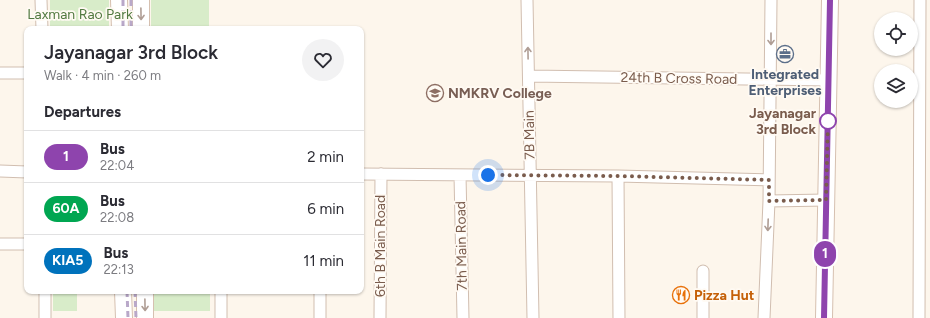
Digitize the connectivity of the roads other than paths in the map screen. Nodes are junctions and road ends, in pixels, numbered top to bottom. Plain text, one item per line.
1 (41, 0) edge
2 (120, 0) edge
3 (141, 0) edge
4 (527, 0) edge
5 (771, 0) edge
6 (830, 0) edge
7 (920, 0) edge
8 (42, 26) edge
9 (120, 26) edge
10 (141, 26) edge
11 (0, 73) edge
12 (24, 73) edge
13 (529, 76) junction
14 (770, 79) junction
15 (828, 80) junction
16 (0, 171) edge
17 (24, 172) edge
18 (364, 174) edge
19 (381, 174) junction
20 (460, 175) junction
21 (530, 176) junction
22 (618, 176) junction
23 (769, 180) junction
24 (826, 200) junction
25 (769, 201) junction
26 (0, 244) edge
27 (24, 244) edge
28 (703, 271) dead end
29 (45, 294) edge
30 (123, 294) edge
31 (145, 294) edge
32 (221, 294) edge
33 (320, 294) edge
34 (45, 318) edge
35 (124, 318) edge
36 (145, 318) edge
37 (221, 318) edge
38 (320, 318) edge
39 (380, 318) edge
40 (463, 318) edge
41 (533, 318) edge
42 (619, 318) edge
43 (703, 318) edge
44 (764, 318) edge
45 (824, 318) edge
46 (919, 318) edge

1 - 8 street
2 - 9 main road
3 -> 10 main road
13 -> 4 street, 7B Main
5 -> 14 street
6 - 15 main road
7 - 46 street
11 - 12 street
13 - 14 street, 24th B Cross Road
13 - 21 street, 7B Main
14 - 15 street, 24th B Cross Road
14 - 23 street
15 - 24 main road
16 - 17 street
18 - 19 street
19 - 20 street
19 - 39 street, 6th B Main Road
20 - 21 street
20 - 40 street, 7th Main Road
21 - 22 street
21 - 41 street, 7B Main
22 - 23 street
22 - 42 street
23 - 25 street
24 - 25 street
24 - 45 main road
25 -> 44 street
26 - 27 street
28 - 43 street
29 - 34 street
30 - 35 main road
31 -> 36 main road
32 - 37 street
33 - 38 street

